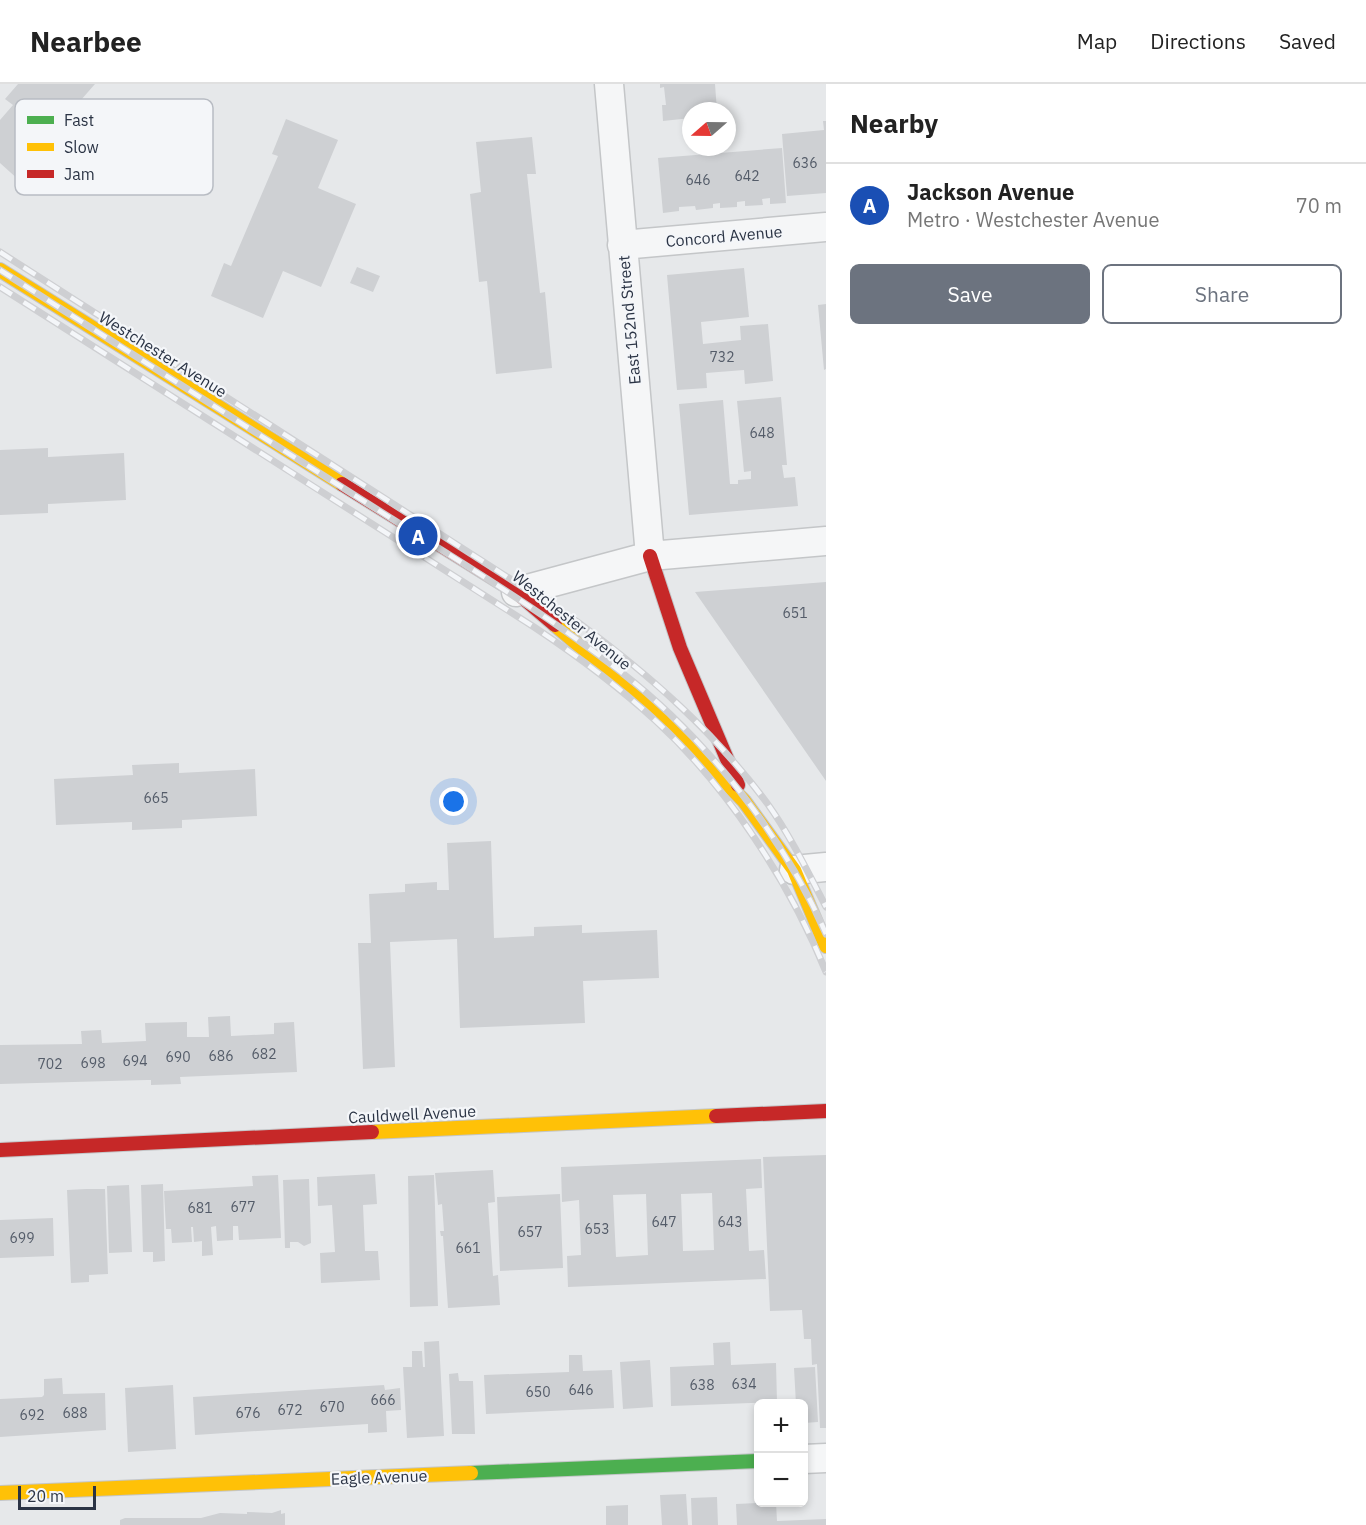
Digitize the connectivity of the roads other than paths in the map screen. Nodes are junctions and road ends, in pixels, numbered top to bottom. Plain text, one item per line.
1 (609, 84) edge
2 (826, 227) edge
3 (622, 244) junction
4 (7, 280) edge
5 (826, 541) edge
6 (650, 556) junction
7 (516, 592) junction
8 (744, 801) junction
9 (826, 867) edge
10 (794, 870) junction
11 (826, 946) edge
12 (826, 1111) edge
13 (0, 1150) edge
14 (826, 1458) edge
15 (808, 1459) edge
16 (754, 1461) edge
17 (0, 1493) edge

1 - 3 street, East 152nd Street
2 - 3 street, Concord Avenue
3 - 6 street, East 152nd Street
4 - 7 street, Westchester Avenue
5 - 6 street
6 - 7 street
6 - 8 street
7 - 8 street, Westchester Avenue
8 - 10 street, Westchester Avenue
9 - 10 street
10 - 11 street, Westchester Avenue
12 - 13 street, Cauldwell Avenue
14 - 15 street
16 - 17 street, Eagle Avenue

